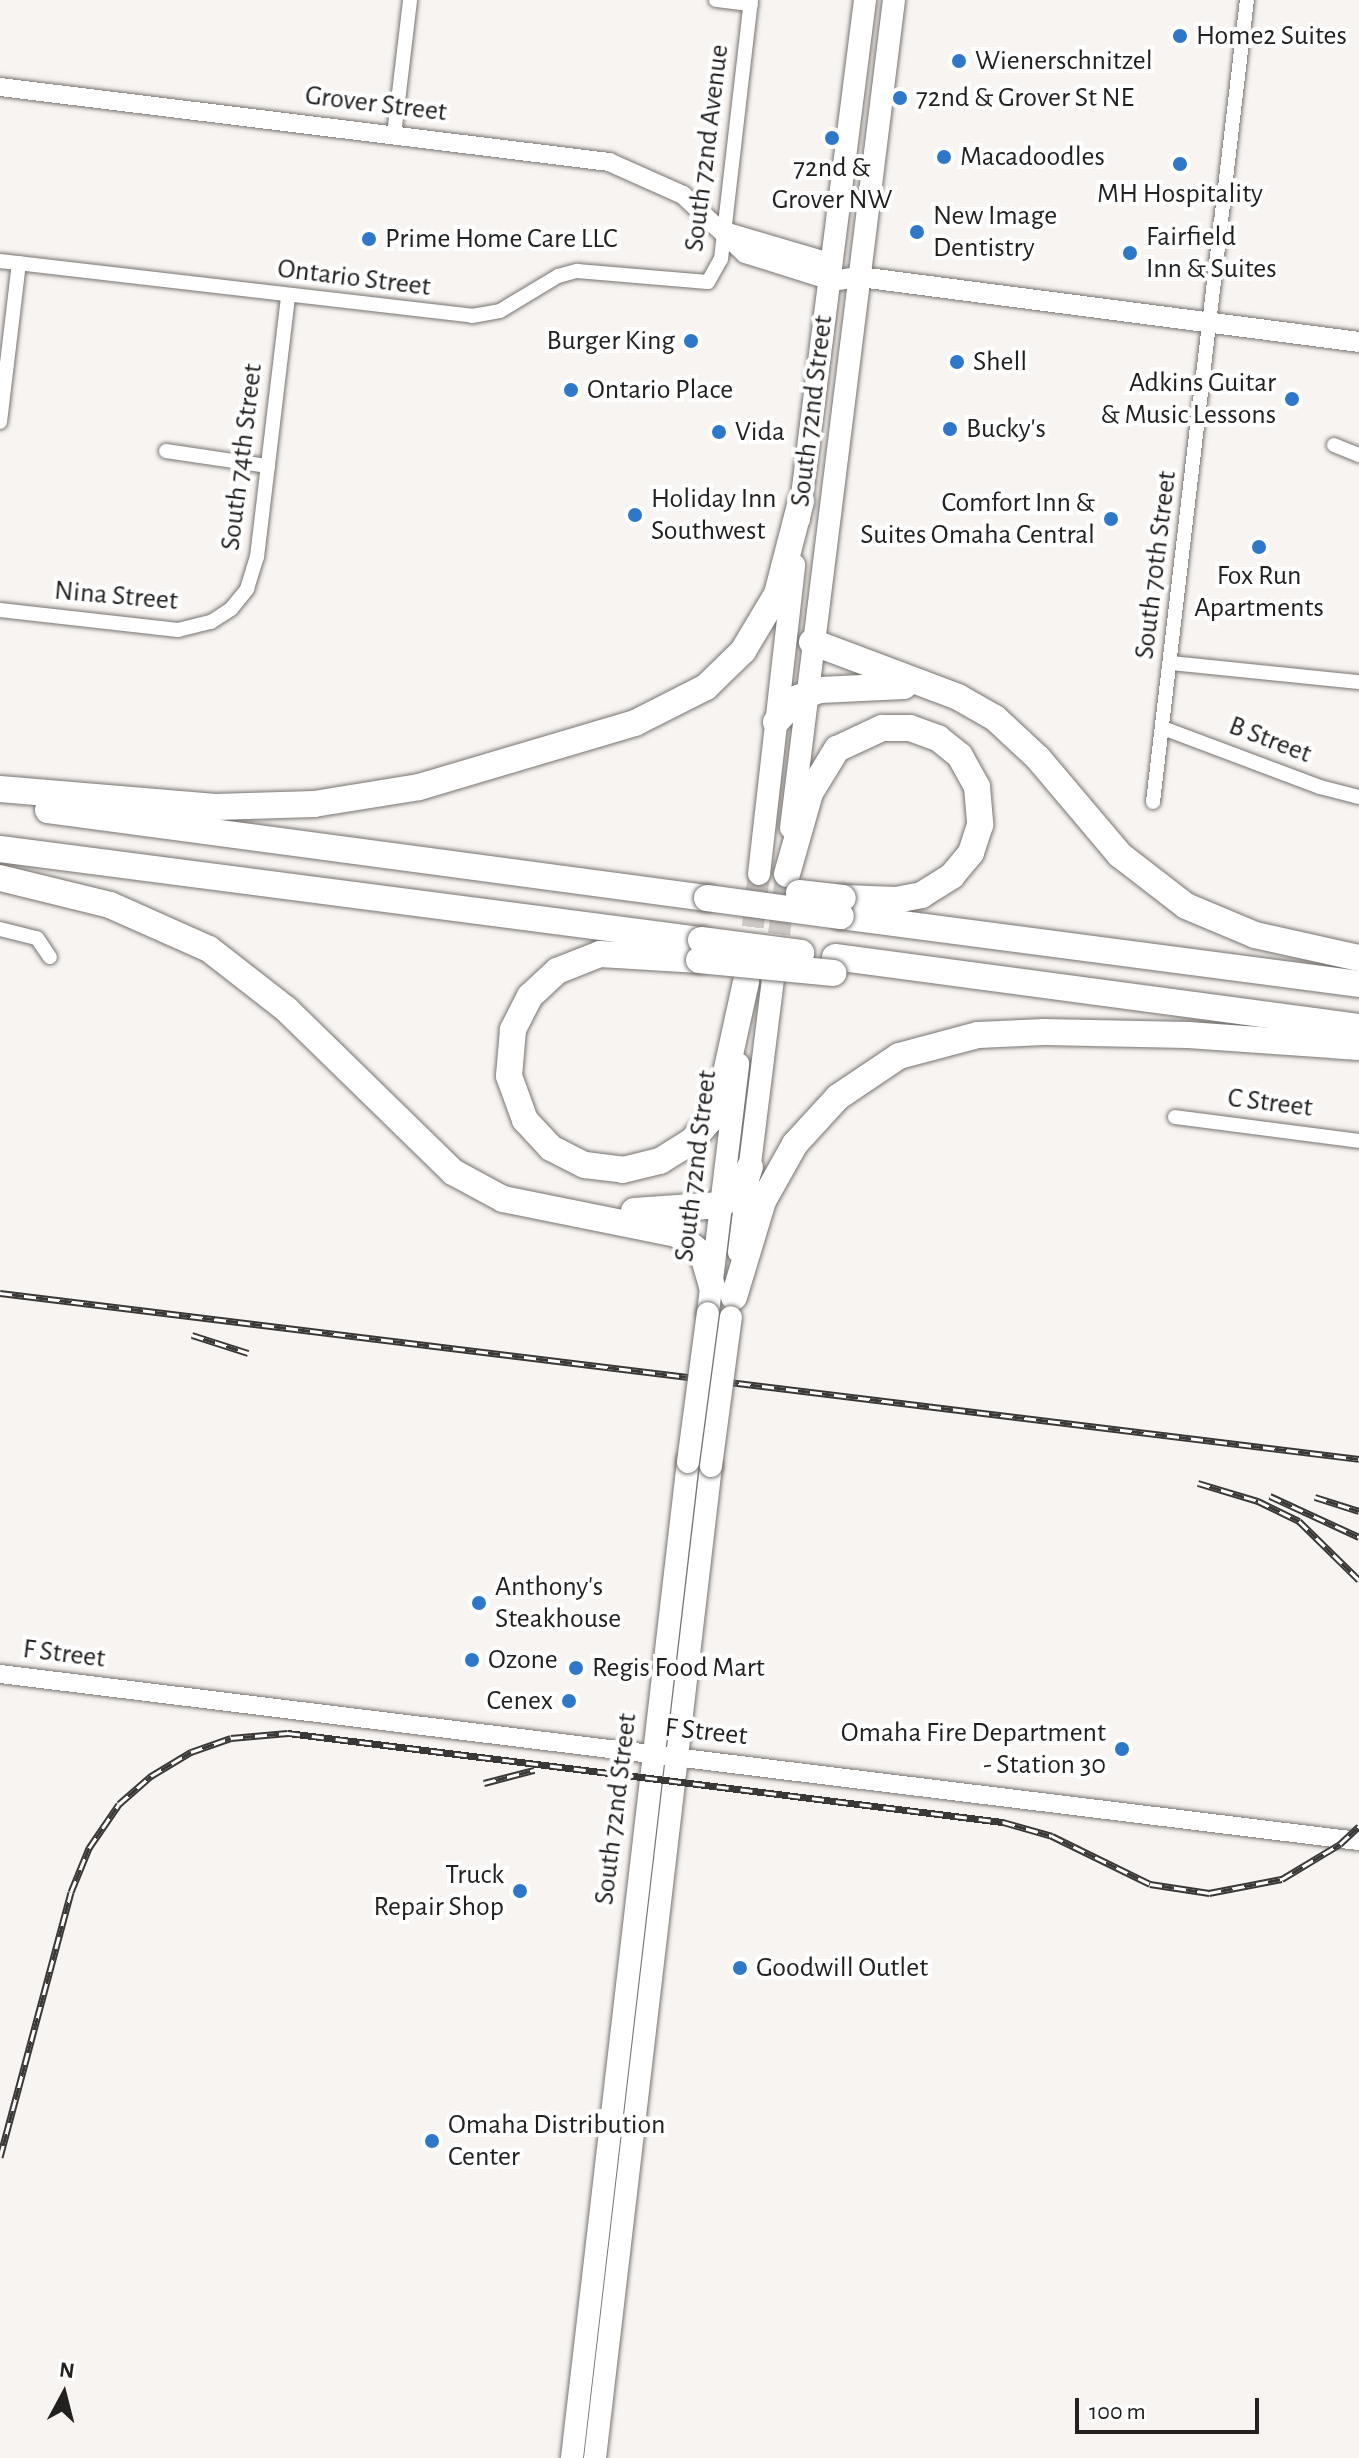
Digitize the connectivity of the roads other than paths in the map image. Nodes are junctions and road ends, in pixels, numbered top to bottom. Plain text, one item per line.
1 (410, 0) edge
2 (716, 0) edge
3 (865, 0) edge
4 (894, 0) edge
5 (1247, 0) edge
6 (751, 2) edge
7 (0, 87) edge
8 (394, 135) junction
9 (724, 231) junction
10 (0, 261) edge
11 (19, 263) junction
12 (832, 272) junction
13 (860, 277) junction
14 (692, 282) joint
15 (288, 296) junction
16 (1210, 324) junction
17 (1359, 342) edge
18 (0, 422) edge
19 (1334, 445) dead end
20 (166, 451) dead end
21 (1359, 455) edge
22 (268, 466) junction
23 (801, 501) junction
24 (0, 610) edge
25 (224, 614) joint
26 (812, 642) junction
27 (1171, 663) junction
28 (1359, 682) edge
29 (939, 690) junction
30 (806, 694) junction
31 (776, 722) junction
32 (1163, 728) junction
33 (0, 789) edge
34 (1359, 797) edge
35 (1153, 802) dead end
36 (0, 804) edge
37 (0, 849) edge
38 (759, 874) tunnel mouth
39 (786, 876) joint
40 (0, 878) edge
41 (842, 907) junction
42 (0, 929) edge
43 (700, 950) junction
44 (50, 957) dead end
45 (1359, 958) edge
46 (747, 979) joint
47 (773, 980) tunnel mouth
48 (1359, 984) edge
49 (1359, 1027) edge
50 (1359, 1047) edge
51 (1175, 1117) dead end
52 (1359, 1141) edge
53 (750, 1167) junction
54 (503, 1199) junction
55 (721, 1205) junction
56 (721, 1303) junction
57 (0, 1674) edge
58 (663, 1756) junction
59 (1359, 1841) edge
60 (599, 2235) junction
61 (622, 2237) junction
62 (572, 2455) edge
63 (595, 2457) edge

1 - 8 street
2 - 6 street
3 - 12 main road, South 72nd Street
4 - 13 main road, South 72nd Street
5 - 16 street, South 70th Street
6 - 9 street, South 72nd Avenue
7 - 8 street, Grover Street
8 - 9 street, Grover Street
9 - 12 street, Grover Street
9 - 14 street, South 72nd Avenue
10 - 11 street, Ontario Street
11 - 15 street, Ontario Street
11 - 18 street
12 - 13 main road, Grover Street
12 - 23 main road, South 72nd Street
13 - 16 main road, Grover Street
13 - 26 main road, South 72nd Street
14 - 15 street, Ontario Street
15 - 22 street, South 74th Street
16 - 17 main road, Grover Street
16 - 27 street, South 70th Street
19 - 21 street
20 - 22 street
22 - 25 street, South 74th Street
23 - 31 main road, South 72nd Street
23 - 33 highway
24 - 25 street, Nina Street
26 - 29 highway
26 - 30 main road, South 72nd Street
27 - 28 street
27 - 32 street, South 70th Street
29 - 30 highway
29 - 45 highway
30 - 31 highway
30 - 39 main road, South 72nd Street
31 - 38 main road, South 72nd Street
32 - 34 street, B Street
32 - 35 street, South 70th Street
36 - 41 highway, bridge
37 - 43 highway
39 - 41 highway
40 - 54 highway
41 - 48 highway
42 - 44 street
43 - 46 highway
43 - 49 highway, bridge
46 - 55 main road, South 72nd Street
47 - 53 main road, South 72nd Street
50 - 56 highway
51 - 52 street, C Street
53 - 55 highway
53 - 56 main road, South 72nd Street
54 - 55 highway
54 - 56 highway
55 - 56 main road, South 72nd Street
56 - 58 main road, South 72nd Street, bridge
56 - 58 main road, South 72nd Street, bridge
57 - 58 street, F Street
58 - 59 street, F Street
58 - 60 main road, South 72nd Street
58 - 61 main road, South 72nd Street
60 - 61 main road
60 - 62 main road, South 72nd Street
61 - 63 main road, South 72nd Street
62 - 63 main road

